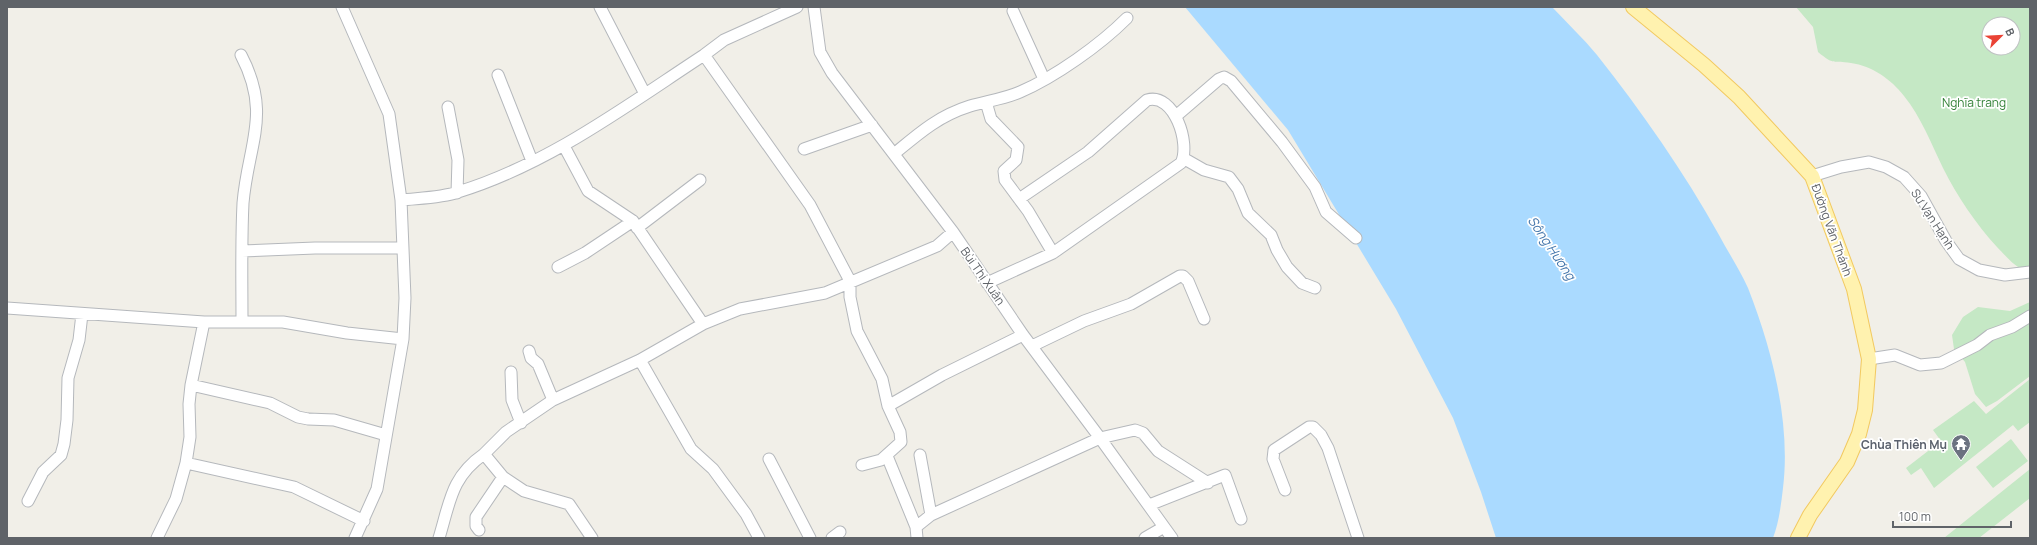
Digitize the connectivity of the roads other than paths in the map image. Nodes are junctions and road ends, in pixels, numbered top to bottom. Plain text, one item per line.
1 (342, 7) edge
2 (600, 7) edge
3 (797, 7) edge
4 (814, 7) edge
5 (1634, 7) edge
6 (1013, 11) dead end
7 (1127, 18) dead end
8 (241, 54) dead end
9 (704, 55) junction
10 (498, 75) dead end
11 (1044, 79) junction
12 (645, 94) junction
13 (986, 102) junction
14 (448, 107) dead end
15 (1176, 116) junction
16 (872, 126) junction
17 (564, 146) junction
18 (804, 149) dead end
19 (894, 154) junction
20 (1183, 158) junction
21 (532, 161) junction
22 (1812, 176) junction
23 (700, 180) dead end
24 (457, 193) junction
25 (1019, 199) junction
26 (401, 200) junction
27 (635, 225) junction
28 (953, 232) junction
29 (1356, 238) dead end
30 (403, 248) junction
31 (242, 251) junction
32 (1053, 253) junction
33 (558, 267) dead end
34 (2030, 272) edge
35 (850, 282) junction
36 (987, 283) junction
37 (1315, 288) dead end
38 (7, 308) edge
39 (82, 314) junction
40 (2030, 316) edge
41 (1204, 319) dead end
42 (204, 322) junction
43 (242, 322) junction
44 (703, 324) junction
45 (1023, 335) junction
46 (403, 339) junction
47 (1032, 346) junction
48 (529, 351) dead end
49 (640, 360) junction
50 (1869, 360) junction
51 (511, 372) dead end
52 (191, 385) junction
53 (553, 400) junction
54 (888, 406) junction
55 (521, 423) junction
56 (386, 435) junction
57 (1100, 438) junction
58 (484, 454) junction
59 (920, 455) dead end
60 (886, 456) junction
61 (769, 459) dead end
62 (186, 464) junction
63 (862, 466) dead end
64 (503, 477) junction
65 (1208, 483) junction
66 (1284, 490) dead end
67 (28, 501) dead end
68 (1149, 505) junction
69 (931, 515) junction
70 (1241, 519) dead end
71 (364, 521) junction
72 (1164, 527) junction
73 (479, 530) dead end
74 (917, 533) edge
75 (157, 538) edge
76 (355, 538) edge
77 (439, 538) edge
78 (592, 538) edge
79 (758, 538) edge
80 (810, 538) edge
81 (1145, 538) edge
82 (1172, 538) edge
83 (1358, 538) edge
84 (1798, 538) edge

1 - 26 street
2 - 12 street
3 - 9 street
4 - 16 street, Bùi Thị Xuân
5 - 22 main road, Đường Văn Thánh
6 - 11 street
7 - 11 street
8 - 31 street
9 - 12 street
9 - 35 street
10 - 21 street
11 - 13 street
12 - 17 street
13 - 19 street
13 - 25 street
14 - 24 street
15 - 20 street
15 - 25 street
15 - 29 street
16 - 18 street
16 - 19 street, Bùi Thị Xuân
17 - 21 street
17 - 27 street
19 - 28 street, Bùi Thị Xuân
20 - 32 street
20 - 37 street
21 - 24 street
22 - 34 street, Sư Vạn Hạnh
22 - 50 main road, Đường Văn Thánh
23 - 27 street
24 - 26 street
25 - 32 street
26 - 30 street
27 - 33 street
27 - 44 street
28 - 35 street
28 - 36 street, Bùi Thị Xuân
30 - 31 street
30 - 46 street
31 - 43 street
32 - 36 street
35 - 44 street
35 - 54 street
36 - 45 street, Bùi Thị Xuân
38 - 39 street
39 - 42 street
39 - 67 street
40 - 50 street
41 - 47 street
42 - 43 street
42 - 52 street
43 - 46 street
44 - 49 street
45 - 47 street, Bùi Thị Xuân
45 - 54 street
46 - 56 street
47 - 57 street, Bùi Thị Xuân
48 - 53 street
49 - 53 street
49 - 79 street
50 - 84 main road, Đường Văn Thánh
51 - 55 street
52 - 56 street
52 - 62 street
53 - 55 street
54 - 60 street
55 - 58 street
56 - 71 street
57 - 65 street
57 - 68 street, Bùi Thị Xuân
57 - 69 street
58 - 64 street
58 - 77 street
59 - 69 street
60 - 63 street
60 - 74 street
61 - 80 street
62 - 71 street
62 - 75 street
64 - 73 street
64 - 78 street
65 - 68 street
65 - 70 street
66 - 83 street
68 - 72 street, Bùi Thị Xuân
69 - 74 street
71 - 76 street
72 - 81 street
72 - 82 street, Bùi Thị Xuân

